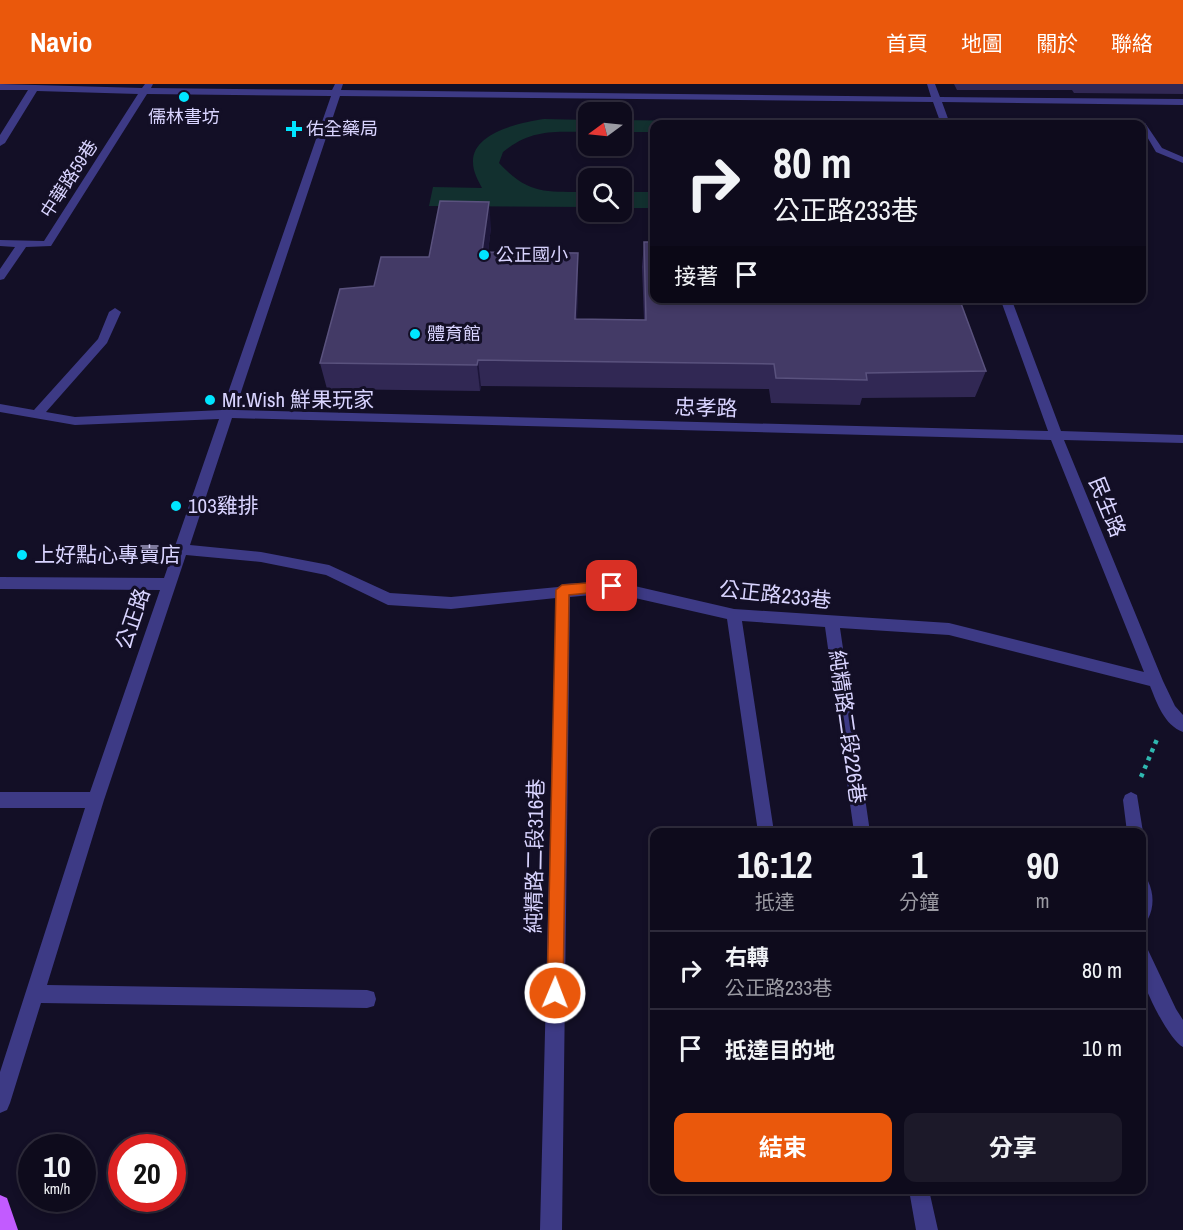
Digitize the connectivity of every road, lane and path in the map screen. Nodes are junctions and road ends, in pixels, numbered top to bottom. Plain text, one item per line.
1 (632, 84) edge
2 (931, 84) edge
3 (36, 86) edge
4 (0, 87) edge
5 (147, 88) edge
6 (337, 88) edge
7 (498, 89) edge
8 (631, 96) junction
9 (937, 101) junction
10 (1183, 102) edge
11 (1135, 115) edge
12 (944, 120) edge
13 (1146, 131) edge
14 (0, 143) edge
15 (1183, 160) edge
16 (0, 243) edge
17 (22, 244) junction
18 (0, 277) edge
19 (1007, 303) edge
20 (115, 312) dead end
21 (0, 408) edge
22 (37, 414) junction
23 (228, 414) junction
24 (1056, 436) junction
25 (1183, 439) edge
26 (182, 549) junction
27 (0, 583) edge
28 (169, 584) junction
29 (562, 590) junction
30 (734, 615) junction
31 (832, 622) junction
32 (1155, 681) junction
33 (1169, 711) junction
34 (1183, 725) edge
35 (0, 800) edge
36 (96, 800) junction
37 (1131, 800) joint
38 (765, 828) edge
39 (861, 828) edge
40 (1134, 828) edge
41 (1146, 965) edge
42 (34, 994) junction
43 (367, 999) dead end
44 (1183, 1037) edge
45 (0, 1102) edge
46 (920, 1194) edge
47 (0, 1205) edge
48 (8, 1230) edge
49 (551, 1230) edge
50 (927, 1230) edge

1 - 8 street
2 - 9 street
3 - 4 street
3 - 5 street
3 - 14 street
5 - 6 street
5 - 17 street, 中華路59巷
6 - 7 street
6 - 23 street, 公正路
7 - 8 street
8 - 9 street
9 - 11 street
9 - 12 street
10 - 11 street
13 - 15 street
16 - 17 street, 中華路59巷
17 - 18 street
19 - 24 street, 民生路
20 - 22 street
21 - 22 street, 忠孝路
22 - 23 street, 忠孝路
23 - 24 street, 忠孝路
23 - 26 street, 公正路
24 - 25 street, 忠孝路
24 - 32 street, 民生路
26 - 28 street, 公正路
26 - 29 street, 公正路233巷
27 - 28 street
28 - 36 street, 公正路
29 - 30 street, 公正路233巷
29 - 49 street, 純精路二段316巷
30 - 31 street, 公正路233巷
30 - 38 street
31 - 32 street, 公正路233巷
31 - 39 street, 純精路二段226巷
32 - 33 street, 民生路
33 - 34 street, 民生路
33 - 37 path
35 - 36 street
36 - 42 street, 公正路
37 - 40 street
41 - 44 street
42 - 43 street
42 - 45 street, 公正路
46 - 50 street
47 - 48 main road

